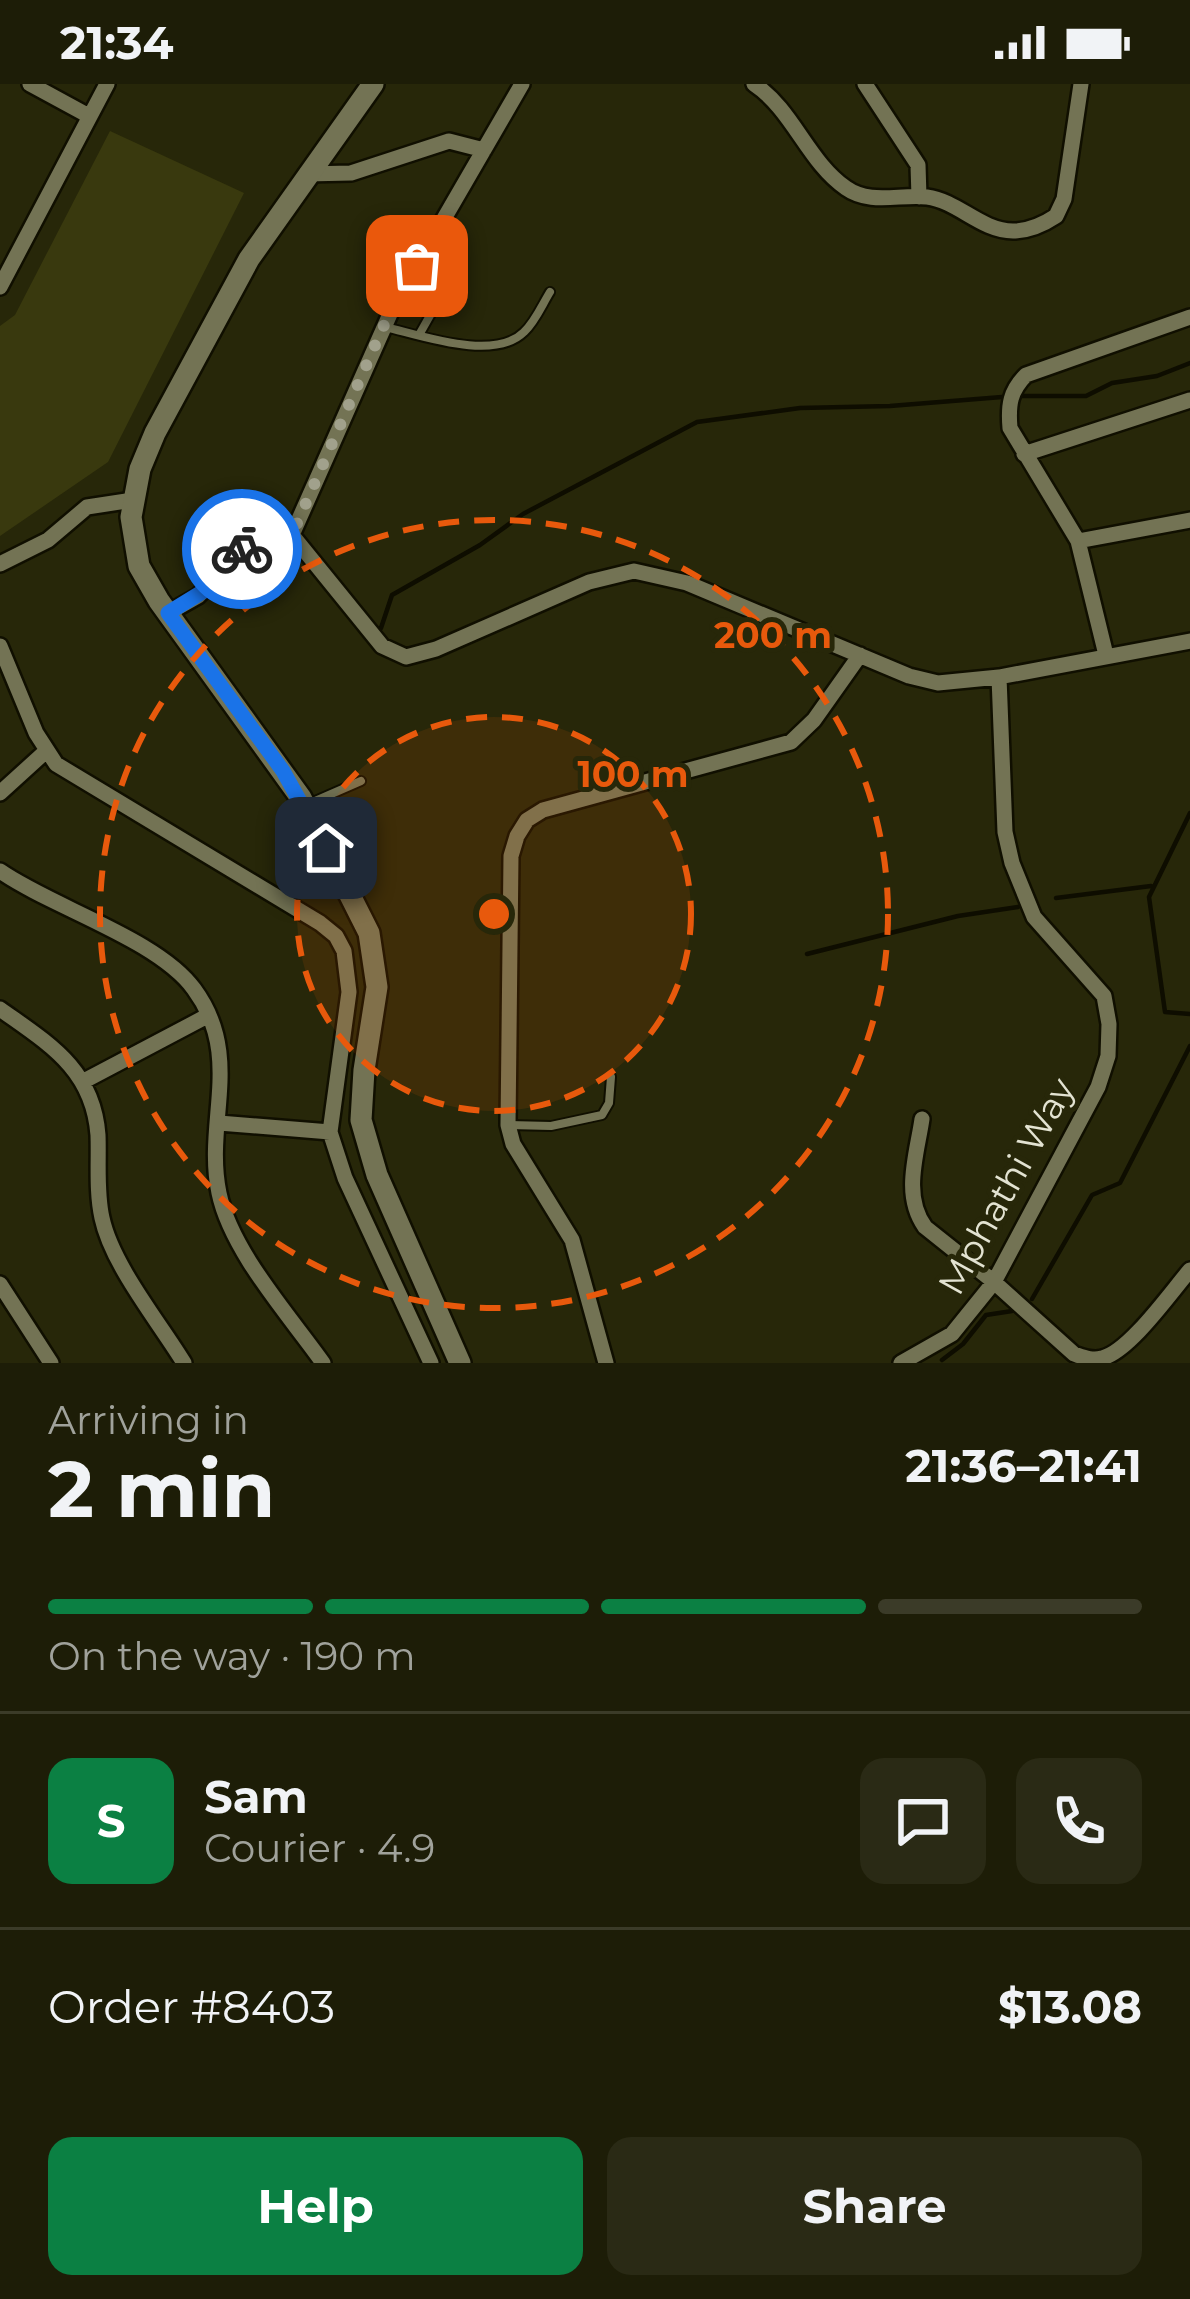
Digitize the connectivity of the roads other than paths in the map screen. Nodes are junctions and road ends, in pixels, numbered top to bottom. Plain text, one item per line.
1 (30, 84) edge
2 (107, 84) edge
3 (373, 84) edge
4 (522, 84) edge
5 (754, 84) edge
6 (866, 84) edge
7 (1081, 84) edge
8 (89, 116) junction
9 (484, 150) junction
10 (306, 174) junction
11 (919, 197) junction
12 (454, 273) dead end
13 (0, 286) edge
14 (550, 292) dead end
15 (1190, 317) edge
16 (383, 327) junction
17 (418, 335) junction
18 (1190, 400) edge
19 (1024, 454) junction
20 (133, 500) junction
21 (1190, 520) edge
22 (292, 535) junction
23 (1078, 542) junction
24 (0, 564) edge
25 (168, 613) junction
26 (1190, 640) edge
27 (0, 646) edge
28 (860, 655) junction
29 (1106, 655) junction
30 (999, 677) junction
31 (46, 752) junction
32 (361, 781) dead end
33 (0, 793) edge
34 (304, 806) junction
35 (0, 871) edge
36 (0, 1009) edge
37 (208, 1015) junction
38 (611, 1077) dead end
39 (84, 1081) junction
40 (922, 1119) dead end
41 (219, 1124) junction
42 (508, 1125) junction
43 (330, 1132) junction
44 (1190, 1270) edge
45 (994, 1282) junction
46 (0, 1284) edge
47 (911, 1361) edge
48 (51, 1363) edge
49 (184, 1363) edge
50 (323, 1363) edge
51 (431, 1363) edge
52 (460, 1363) edge
53 (606, 1363) edge

1 - 8 street
2 - 8 street
3 - 10 street
4 - 9 street
5 - 11 street
6 - 11 street
7 - 11 street
8 - 13 street
9 - 10 street
9 - 16 street
10 - 20 street
12 - 17 lane
14 - 17 lane
15 - 19 street
16 - 17 lane
16 - 22 street
18 - 19 street
19 - 23 street
20 - 24 street
20 - 25 street
21 - 23 street
22 - 25 street
22 - 28 street
23 - 29 street
25 - 34 street
26 - 29 street
27 - 31 street
28 - 30 street
28 - 42 street
29 - 30 street
30 - 45 street, Mphathi Way
31 - 33 street
31 - 43 street
32 - 34 lane
34 - 52 street
35 - 37 street
36 - 39 street
37 - 39 street
37 - 41 street
38 - 42 lane
39 - 49 street
40 - 45 street
41 - 43 street
41 - 50 street
42 - 53 street
43 - 51 street
44 - 45 street
45 - 47 street, Mphathi Way
46 - 48 street

